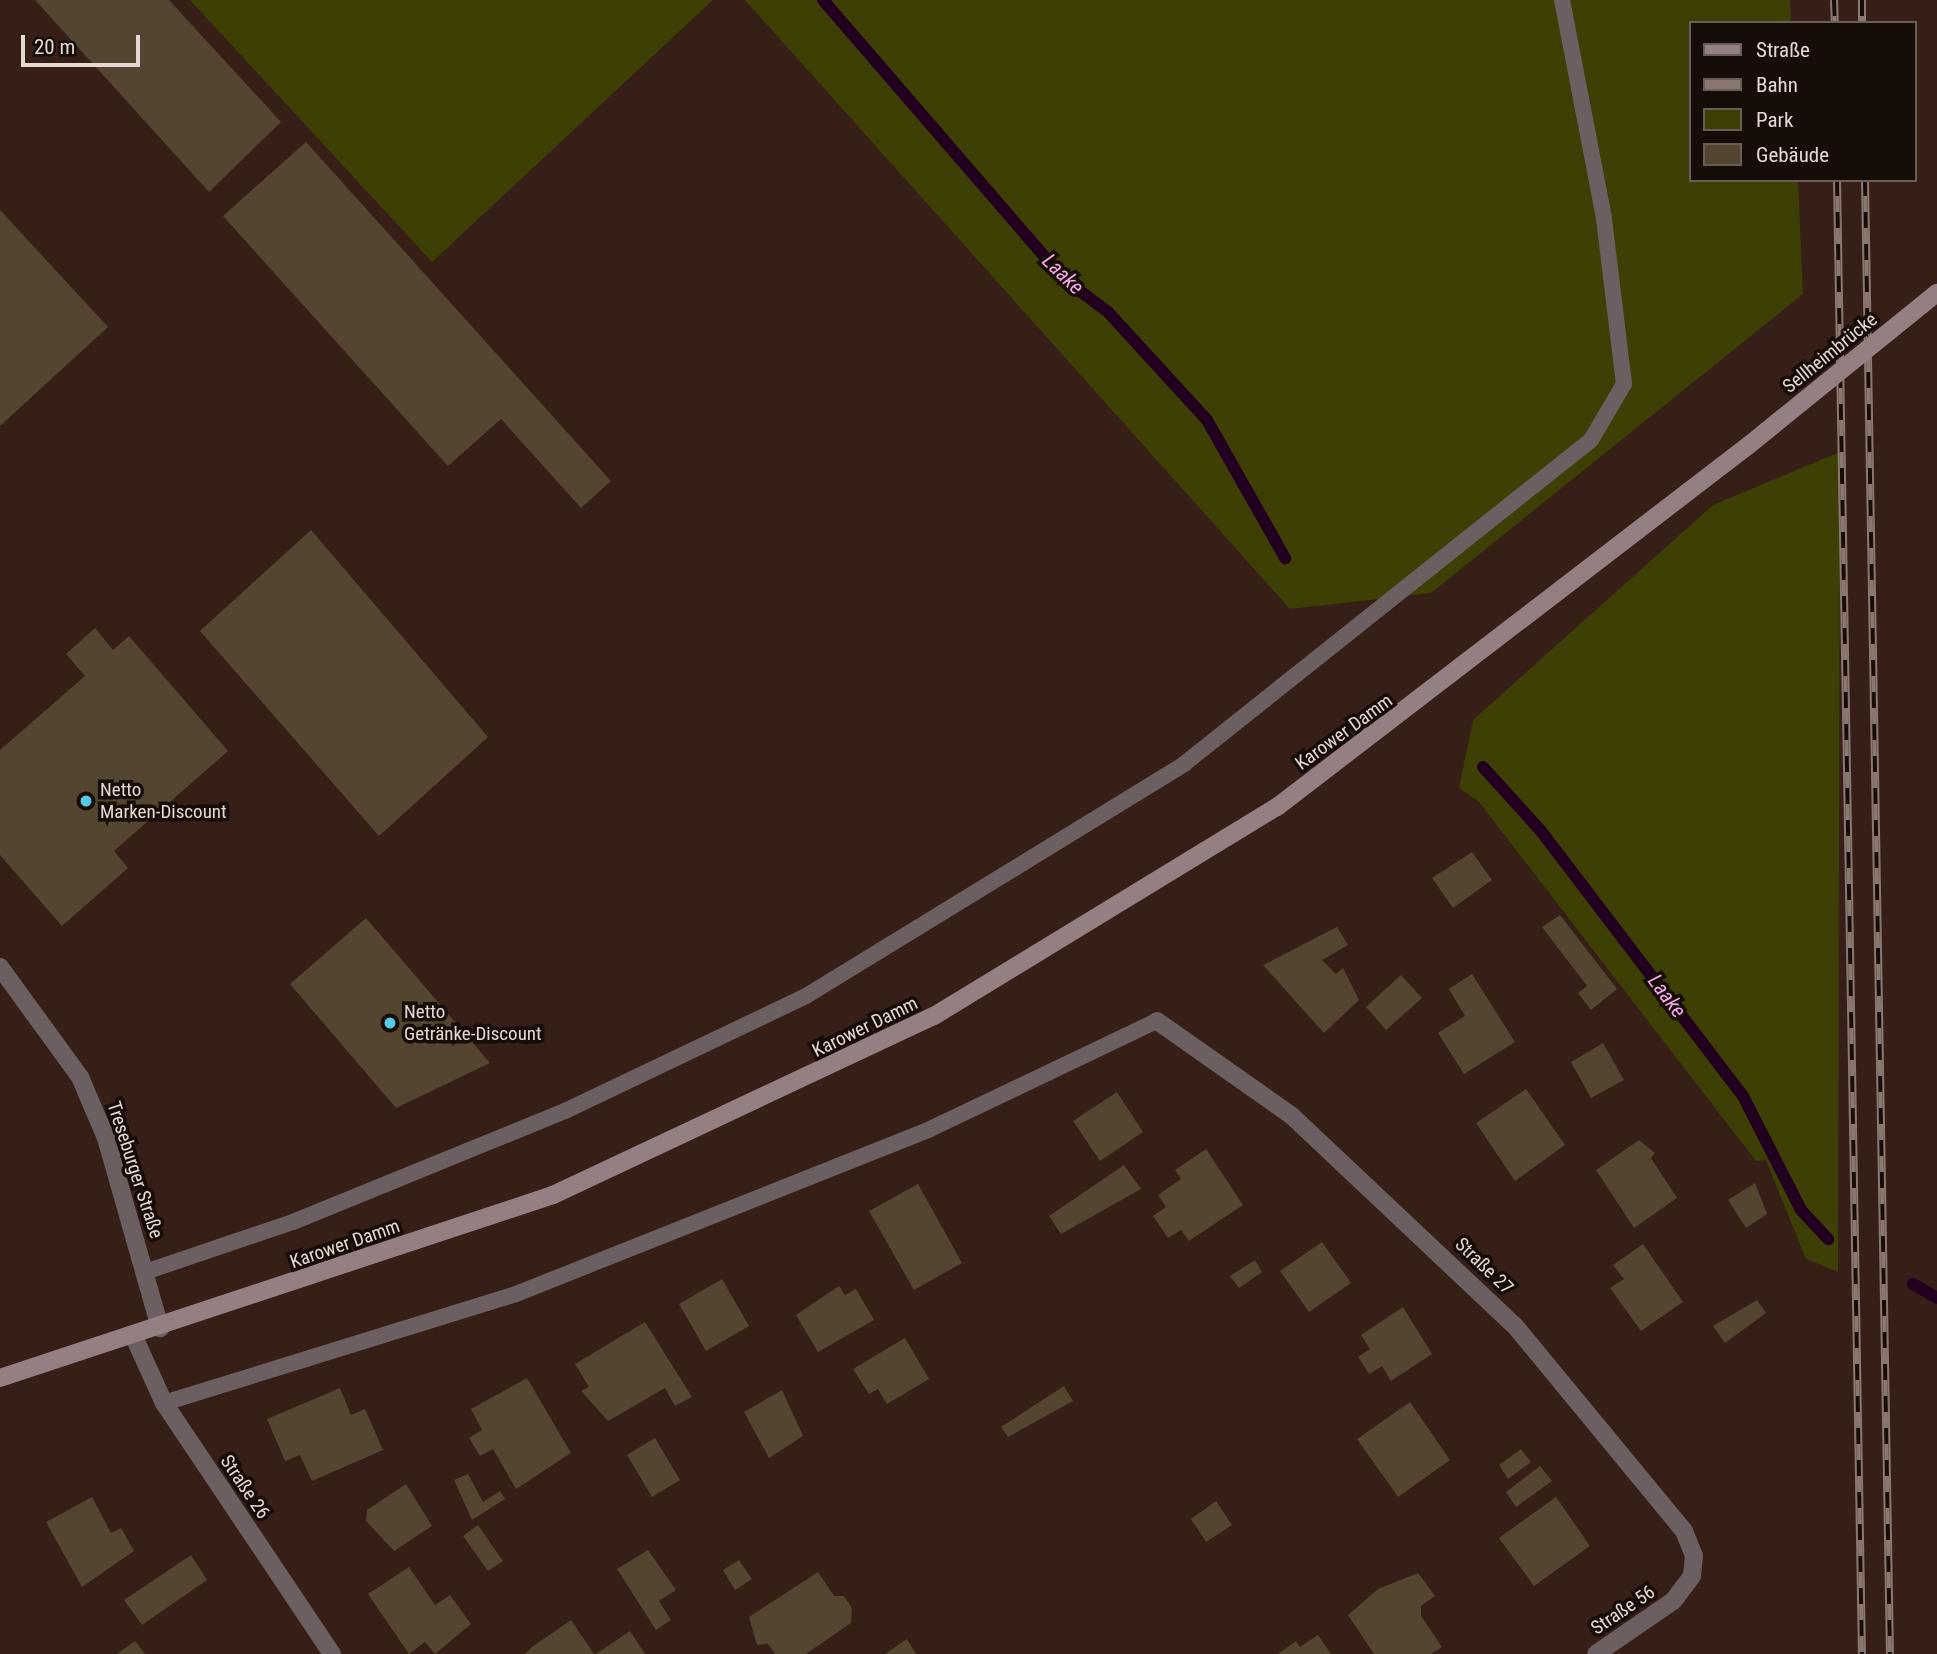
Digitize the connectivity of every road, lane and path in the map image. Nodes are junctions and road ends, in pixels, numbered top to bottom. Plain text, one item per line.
1 (1562, 0) edge
2 (1937, 293) edge
3 (1649, 523) joint
4 (0, 967) edge
5 (1157, 1021) joint
6 (145, 1272) junction
7 (160, 1328) junction
8 (134, 1337) junction
9 (0, 1378) edge
10 (164, 1404) junction
11 (1673, 1601) joint
12 (331, 1654) edge
13 (1596, 1654) edge

1 - 6 lane
2 - 3 main road, Sellheimbrücke, bridge
3 - 7 main road, Karower Damm
4 - 6 street, Treseburger Straße
5 - 10 lane
5 - 11 street, Straße 27
6 - 7 street, Treseburger Straße
7 - 8 main road, Karower Damm
8 - 9 main road, Karower Damm
8 - 10 street, Straße 26
10 - 12 street, Straße 26
11 - 13 street, Straße 56

